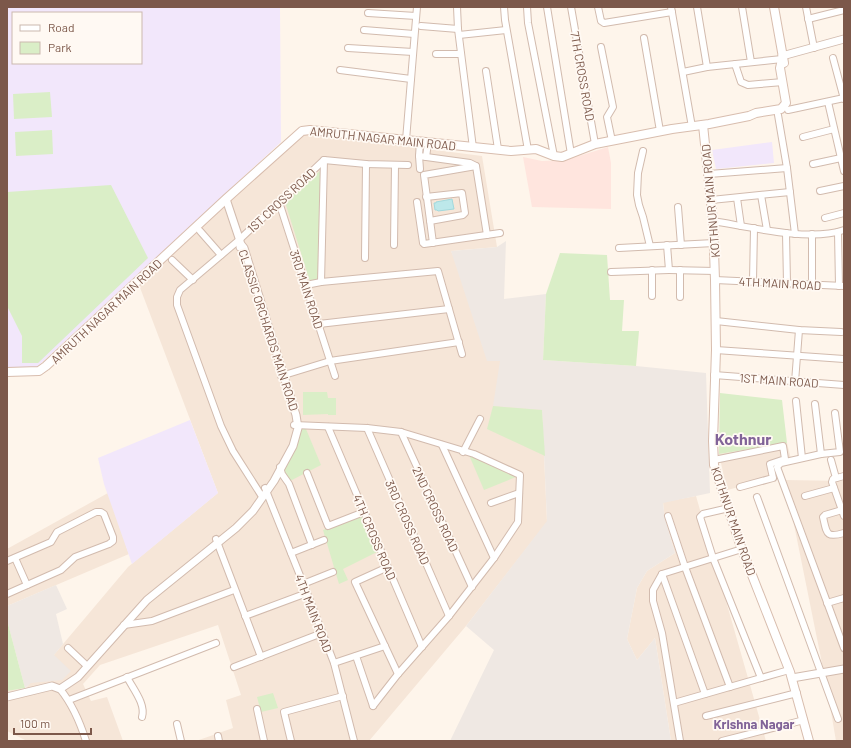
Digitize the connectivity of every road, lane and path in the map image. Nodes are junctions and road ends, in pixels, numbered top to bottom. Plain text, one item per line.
1 (417, 7) edge
2 (457, 7) edge
3 (504, 7) edge
4 (526, 7) edge
5 (547, 7) edge
6 (571, 7) edge
7 (598, 7) edge
8 (697, 7) edge
9 (742, 7) edge
10 (774, 7) edge
11 (806, 7) edge
12 (672, 9) edge
13 (844, 10) edge
14 (368, 13) dead end
15 (416, 16) junction
16 (808, 19) junction
17 (421, 26) dead end
18 (364, 30) dead end
19 (506, 30) junction
20 (458, 32) junction
21 (414, 34) junction
22 (644, 38) dead end
23 (844, 39) edge
24 (601, 47) dead end
25 (348, 48) dead end
26 (814, 48) junction
27 (413, 52) junction
28 (436, 54) dead end
29 (461, 54) junction
30 (782, 58) junction
31 (834, 58) dead end
32 (751, 62) junction
33 (735, 64) junction
34 (707, 68) junction
35 (340, 70) dead end
36 (486, 71) dead end
37 (683, 72) junction
38 (411, 79) junction
39 (783, 82) junction
40 (844, 98) edge
41 (828, 102) junction
42 (788, 110) junction
43 (778, 115) junction
44 (749, 116) junction
45 (703, 125) junction
46 (692, 127) junction
47 (834, 129) junction
48 (660, 131) junction
49 (803, 137) dead end
50 (406, 140) junction
51 (612, 141) junction
52 (424, 142) junction
53 (595, 144) junction
54 (473, 148) junction
55 (498, 149) junction
56 (528, 150) junction
57 (643, 151) dead end
58 (571, 154) junction
59 (419, 156) junction
60 (554, 156) junction
61 (426, 157) junction
62 (841, 158) junction
63 (324, 160) junction
64 (366, 164) junction
65 (813, 164) dead end
66 (408, 165) dead end
67 (395, 166) junction
68 (476, 166) junction
69 (787, 168) junction
70 (420, 169) dead end
71 (844, 171) edge
72 (708, 174) junction
73 (844, 186) edge
74 (820, 191) dead end
75 (790, 192) junction
76 (761, 195) junction
77 (426, 197) junction
78 (737, 198) junction
79 (226, 199) junction
80 (711, 200) junction
81 (279, 202) junction
82 (417, 202) dead end
83 (678, 207) dead end
84 (844, 213) edge
85 (825, 218) dead end
86 (430, 221) junction
87 (713, 221) junction
88 (741, 226) junction
89 (754, 228) junction
90 (767, 230) junction
91 (200, 231) dead end
92 (841, 231) edge
93 (500, 233) dead end
94 (786, 233) junction
95 (795, 234) junction
96 (812, 234) junction
97 (488, 235) junction
98 (240, 241) junction
99 (433, 243) junction
100 (714, 243) junction
101 (394, 245) dead end
102 (667, 245) junction
103 (681, 245) junction
104 (650, 246) junction
105 (619, 248) dead end
106 (221, 255) junction
107 (365, 258) dead end
108 (172, 260) dead end
109 (652, 270) junction
110 (669, 270) junction
111 (680, 270) junction
112 (715, 271) junction
113 (611, 272) dead end
114 (193, 280) junction
115 (715, 280) junction
116 (753, 281) junction
117 (321, 282) junction
118 (787, 283) junction
119 (812, 284) junction
120 (306, 285) junction
121 (842, 286) edge
122 (652, 296) dead end
123 (177, 297) joint
124 (680, 297) dead end
125 (449, 309) junction
126 (716, 321) junction
127 (319, 324) junction
128 (799, 330) junction
129 (841, 332) dead end
130 (459, 342) junction
131 (716, 350) junction
132 (462, 354) dead end
133 (797, 356) junction
134 (844, 359) edge
135 (330, 361) junction
136 (7, 372) edge
137 (282, 375) junction
138 (714, 375) junction
139 (335, 376) dead end
140 (795, 382) junction
141 (844, 385) edge
142 (796, 401) dead end
143 (815, 404) dead end
144 (835, 413) dead end
145 (480, 419) dead end
146 (296, 425) junction
147 (328, 427) junction
148 (367, 428) junction
149 (401, 432) junction
150 (442, 445) junction
151 (463, 452) junction
152 (821, 454) junction
153 (802, 458) junction
154 (714, 460) junction
155 (831, 460) dead end
156 (280, 467) junction
157 (307, 473) dead end
158 (844, 476) edge
159 (836, 478) junction
160 (740, 487) dead end
161 (834, 488) junction
162 (264, 492) junction
163 (519, 493) junction
164 (805, 496) dead end
165 (757, 497) dead end
166 (842, 501) edge
167 (491, 503) dead end
168 (729, 508) junction
169 (364, 512) junction
170 (843, 513) edge
171 (668, 516) dead end
172 (844, 533) edge
173 (324, 540) dead end
174 (217, 541) junction
175 (312, 545) junction
176 (742, 549) junction
177 (291, 553) junction
178 (15, 558) junction
179 (494, 558) junction
180 (713, 558) junction
181 (7, 561) edge
182 (388, 567) junction
183 (685, 567) junction
184 (333, 572) dead end
185 (662, 574) junction
186 (303, 584) junction
187 (27, 585) junction
188 (472, 587) junction
189 (234, 590) junction
190 (307, 593) junction
191 (7, 594) edge
192 (844, 598) edge
193 (827, 603) junction
194 (246, 616) junction
195 (449, 616) junction
196 (124, 625) junction
197 (322, 633) junction
198 (216, 643) dead end
199 (385, 646) junction
200 (422, 647) junction
201 (68, 648) dead end
202 (844, 648) edge
203 (356, 656) junction
204 (261, 657) junction
205 (334, 663) junction
206 (85, 664) junction
207 (234, 667) dead end
208 (844, 669) edge
209 (789, 670) junction
210 (822, 672) junction
211 (398, 674) junction
212 (127, 677) junction
213 (761, 678) junction
214 (792, 678) junction
215 (67, 684) junction
216 (730, 687) junction
217 (60, 689) junction
218 (797, 693) junction
219 (705, 694) junction
220 (343, 696) junction
221 (7, 697) edge
222 (69, 700) junction
223 (674, 703) junction
224 (257, 709) dead end
225 (706, 716) dead end
226 (142, 717) dead end
227 (838, 719) dead end
228 (804, 720) junction
229 (177, 724) dead end
230 (86, 741) edge
231 (181, 741) edge
232 (264, 741) edge
233 (291, 741) edge
234 (354, 741) edge
235 (680, 741) edge
236 (722, 741) edge
237 (809, 741) edge

1 - 15 street
2 - 20 street
3 - 19 street
4 - 60 street
5 - 58 street
6 - 53 street, 7TH CROSS ROAD
7 - 12 street
8 - 34 street
9 - 32 street
10 - 30 main road, AMRUTH NAGAR MAIN ROAD
11 - 16 street
12 - 37 street
13 - 16 street
14 - 15 street
15 - 21 street
16 - 26 street
17 - 20 street
18 - 21 street
19 - 20 street
19 - 56 street
20 - 29 street
21 - 27 street
22 - 48 street
23 - 26 street
24 - 51 street
25 - 27 street
26 - 30 street
27 - 38 street
28 - 29 street
29 - 54 street
30 - 32 street
30 - 39 main road, AMRUTH NAGAR MAIN ROAD
30 - 42 main road, AMRUTH NAGAR MAIN ROAD
31 - 40 street
32 - 33 street
33 - 34 street
33 - 39 street
34 - 37 street
35 - 38 street
36 - 55 street
37 - 46 street
38 - 50 street
39 - 44 main road, AMRUTH NAGAR MAIN ROAD
40 - 41 street
41 - 42 street
41 - 47 street
42 - 43 main road, AMRUTH NAGAR MAIN ROAD
43 - 44 main road, AMRUTH NAGAR MAIN ROAD
43 - 69 street
44 - 45 main road, AMRUTH NAGAR MAIN ROAD
45 - 46 main road, AMRUTH NAGAR MAIN ROAD
45 - 72 main road, KOTHNUR MAIN ROAD
46 - 48 main road, AMRUTH NAGAR MAIN ROAD
47 - 49 street
47 - 62 street
48 - 51 main road, AMRUTH NAGAR MAIN ROAD
50 - 52 main road, AMRUTH NAGAR MAIN ROAD
50 - 79 main road, AMRUTH NAGAR MAIN ROAD
51 - 53 main road, AMRUTH NAGAR MAIN ROAD
52 - 54 main road, AMRUTH NAGAR MAIN ROAD
52 - 59 street
52 - 61 street
53 - 58 main road, AMRUTH NAGAR MAIN ROAD
54 - 55 main road, AMRUTH NAGAR MAIN ROAD
55 - 56 main road, AMRUTH NAGAR MAIN ROAD
56 - 60 main road, AMRUTH NAGAR MAIN ROAD
57 - 104 street
58 - 60 main road, AMRUTH NAGAR MAIN ROAD
59 - 61 street
59 - 70 street
61 - 68 street
62 - 65 street
62 - 71 street
63 - 64 street, 1ST CROSS ROAD
63 - 81 street, 1ST CROSS ROAD
63 - 117 street
64 - 67 street, 1ST CROSS ROAD
64 - 107 street
66 - 67 street, 1ST CROSS ROAD
67 - 101 street
68 - 77 street
68 - 97 street
69 - 72 street
69 - 75 street
72 - 80 main road, KOTHNUR MAIN ROAD
73 - 74 street
75 - 76 street
75 - 95 street
76 - 78 street
76 - 90 street
77 - 86 street
77 - 86 street
78 - 80 street
78 - 88 street
79 - 98 street, CLASSIC ORCHARDS MAIN ROAD
79 - 136 main road, AMRUTH NAGAR MAIN ROAD
80 - 87 main road, KOTHNUR MAIN ROAD
81 - 98 street, 1ST CROSS ROAD
81 - 120 street, 3RD MAIN ROAD
82 - 99 street
83 - 103 street
84 - 85 street
86 - 99 street
87 - 88 street
87 - 100 main road, KOTHNUR MAIN ROAD
88 - 89 street
89 - 90 street
89 - 116 street
90 - 94 street
91 - 106 street
92 - 96 street
92 - 121 street
93 - 97 street
94 - 95 street
94 - 118 street
95 - 96 street
96 - 119 street
97 - 99 street
98 - 106 street, 1ST CROSS ROAD
98 - 137 street, CLASSIC ORCHARDS MAIN ROAD
100 - 103 street
100 - 112 main road, KOTHNUR MAIN ROAD
102 - 103 street
102 - 104 street
102 - 110 street
104 - 105 street
106 - 114 street, 1ST CROSS ROAD
108 - 114 street
109 - 110 street
109 - 113 street
109 - 122 street
110 - 111 street
111 - 112 street
111 - 124 street
112 - 115 main road, KOTHNUR MAIN ROAD
114 - 123 street, 1ST CROSS ROAD
115 - 116 street, 4TH MAIN ROAD
115 - 126 main road, KOTHNUR MAIN ROAD
116 - 118 street, 4TH MAIN ROAD
117 - 120 street
117 - 125 street
118 - 119 street, 4TH MAIN ROAD
119 - 121 street, 4TH MAIN ROAD
120 - 127 street, 3RD MAIN ROAD
123 - 162 street, 4TH MAIN ROAD
125 - 127 street
125 - 130 street
126 - 128 street
126 - 131 main road, KOTHNUR MAIN ROAD
127 - 135 street, 3RD MAIN ROAD
128 - 129 street
128 - 133 street
130 - 132 street
130 - 135 street
131 - 133 street
131 - 138 main road, KOTHNUR MAIN ROAD
133 - 134 street
133 - 140 street
135 - 137 street
135 - 139 street, 3RD MAIN ROAD
137 - 146 street, CLASSIC ORCHARDS MAIN ROAD
138 - 140 street, 1ST MAIN ROAD
138 - 154 main road, KOTHNUR MAIN ROAD
140 - 141 street, 1ST MAIN ROAD
142 - 153 street
143 - 152 street
144 - 152 street
145 - 151 street
146 - 147 street
146 - 156 street, CLASSIC ORCHARDS MAIN ROAD
147 - 148 street
147 - 169 street, 4TH CROSS ROAD
148 - 149 street
148 - 195 street, 3RD CROSS ROAD
149 - 150 street
149 - 188 street, 2ND CROSS ROAD
150 - 151 street
150 - 179 street
151 - 163 street
152 - 153 street
153 - 193 street
154 - 160 street
154 - 168 main road, KOTHNUR MAIN ROAD
155 - 159 street
156 - 162 street, CLASSIC ORCHARDS MAIN ROAD
156 - 175 street
157 - 169 street
158 - 159 street
159 - 161 street
161 - 164 street
161 - 166 street
162 - 174 street, CLASSIC ORCHARDS MAIN ROAD
162 - 177 street, 4TH MAIN ROAD
163 - 167 street
163 - 179 street
165 - 210 street
166 - 170 street
168 - 176 main road, KOTHNUR MAIN ROAD
168 - 180 street
169 - 182 street, 4TH CROSS ROAD
170 - 172 street
171 - 183 street
173 - 175 street
174 - 189 street
174 - 196 street, CLASSIC ORCHARDS MAIN ROAD
174 - 206 street, CLASSIC ORCHARDS MAIN ROAD
175 - 177 street
176 - 180 street
176 - 209 main road, KOTHNUR MAIN ROAD
177 - 186 street, 4TH MAIN ROAD
178 - 181 street
178 - 187 street
178 - 187 street
179 - 188 street
180 - 183 street
180 - 213 street
182 - 199 street
182 - 200 street, 4TH CROSS ROAD
183 - 185 street
183 - 216 street
184 - 186 street
185 - 219 street
185 - 223 street
186 - 190 street, 4TH MAIN ROAD
187 - 191 street
188 - 195 street
189 - 194 street
189 - 196 street
190 - 194 street
190 - 197 street, 4TH MAIN ROAD
192 - 193 street
193 - 202 street
194 - 204 street
195 - 200 street
196 - 215 street, CLASSIC ORCHARDS MAIN ROAD
197 - 204 street
197 - 205 street, 4TH MAIN ROAD
198 - 212 street
199 - 203 street
199 - 211 street
200 - 211 street
201 - 206 street
203 - 205 street
203 - 211 street
204 - 207 street
205 - 220 street, 4TH MAIN ROAD
206 - 215 street, CLASSIC ORCHARDS MAIN ROAD
208 - 210 street
209 - 213 street
209 - 214 main road, KOTHNUR MAIN ROAD
210 - 214 street
210 - 227 street
212 - 222 street
212 - 226 street
213 - 216 street
214 - 218 main road, KOTHNUR MAIN ROAD
215 - 217 street, CLASSIC ORCHARDS MAIN ROAD
216 - 219 street
217 - 221 street
217 - 222 street
218 - 225 street
218 - 228 main road, KOTHNUR MAIN ROAD
219 - 223 street
220 - 233 street
220 - 234 street, 4TH MAIN ROAD
222 - 230 street
223 - 235 street
224 - 232 street
228 - 236 street
228 - 237 main road, KOTHNUR MAIN ROAD
229 - 231 street

